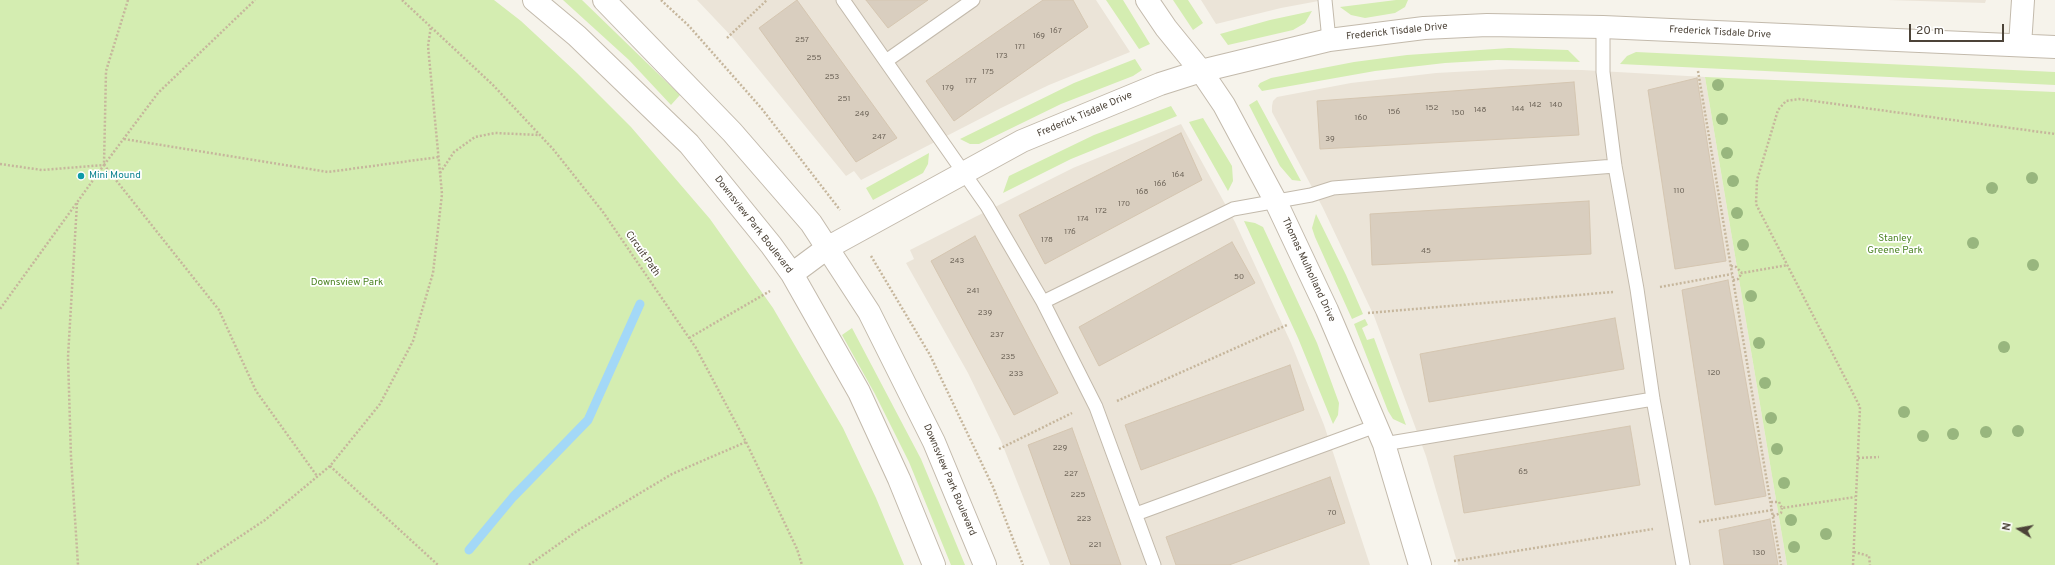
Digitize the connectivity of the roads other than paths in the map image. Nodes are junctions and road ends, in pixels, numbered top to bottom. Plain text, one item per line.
1 (534, 0) edge
2 (604, 0) edge
3 (843, 0) edge
4 (973, 0) edge
5 (1148, 0) edge
6 (1325, 0) edge
7 (2023, 0) edge
8 (1603, 27) junction
9 (1329, 40) junction
10 (2020, 45) junction
11 (2055, 47) edge
12 (886, 61) junction
13 (1201, 71) junction
14 (1615, 166) junction
15 (965, 173) junction
16 (1276, 202) junction
17 (827, 248) junction
18 (792, 274) junction
19 (1043, 302) junction
20 (1653, 399) junction
21 (1380, 435) junction
22 (1136, 514) junction
23 (934, 565) edge
24 (985, 565) edge
25 (1154, 565) edge
26 (1420, 565) edge
27 (1683, 565) edge

1 - 18 street, Downsview Park Boulevard
2 - 17 street, Downsview Park Boulevard
3 - 12 lane
4 - 12 lane
5 - 13 street, Thomas Mulholland Drive
6 - 9 lane
7 - 10 street
8 - 9 street, Frederick Tisdale Drive
8 - 10 street, Frederick Tisdale Drive
8 - 14 lane
9 - 13 street, Frederick Tisdale Drive
10 - 11 street, Frederick Tisdale Drive
12 - 15 lane
13 - 15 street, Frederick Tisdale Drive
13 - 16 street, Thomas Mulholland Drive
14 - 16 lane
14 - 20 lane
15 - 17 street, Frederick Tisdale Drive
15 - 19 lane
16 - 19 lane
16 - 21 street, Thomas Mulholland Drive
17 - 18 street, Frederick Tisdale Drive
17 - 24 street, Downsview Park Boulevard
18 - 23 street, Downsview Park Boulevard
19 - 22 lane
20 - 21 lane
20 - 27 lane
21 - 22 lane
21 - 26 street, Thomas Mulholland Drive
22 - 25 lane

